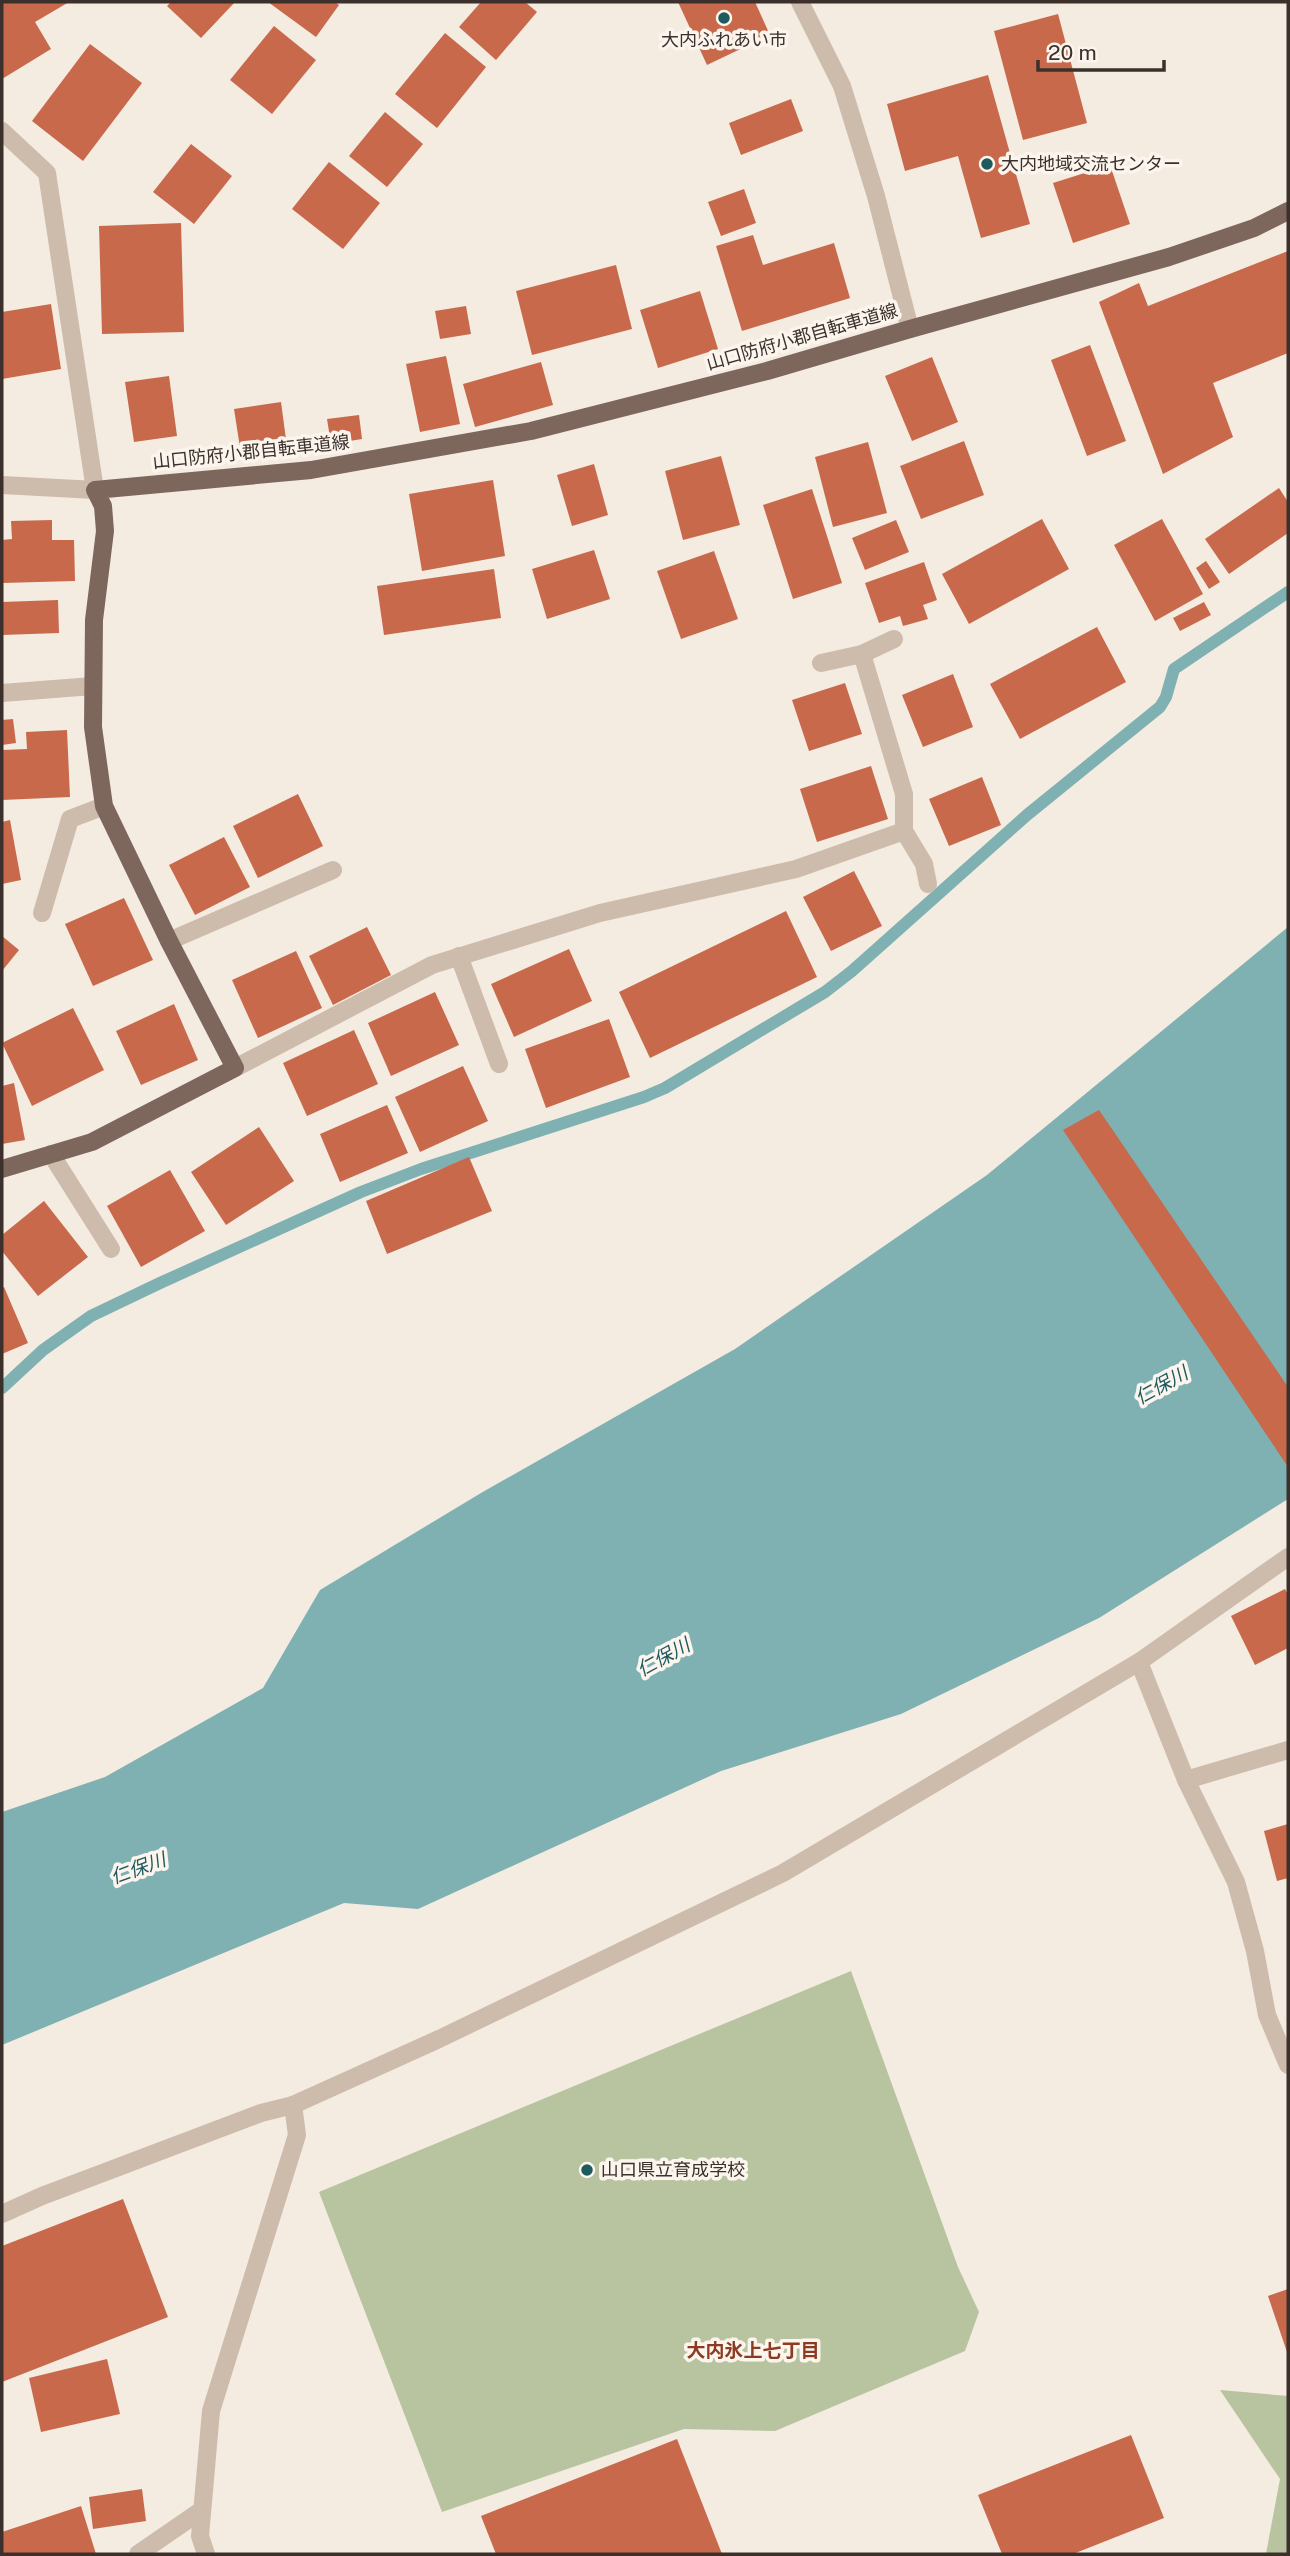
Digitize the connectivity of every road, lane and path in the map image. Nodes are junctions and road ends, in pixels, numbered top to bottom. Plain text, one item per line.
1 (800, 2) edge
2 (2, 131) edge
3 (1288, 211) edge
4 (910, 329) junction
5 (2, 485) edge
6 (94, 490) junction
7 (894, 639) dead end
8 (862, 654) junction
9 (821, 663) dead end
10 (93, 686) junction
11 (2, 693) edge
12 (104, 806) junction
13 (904, 831) junction
14 (333, 870) dead end
15 (928, 884) dead end
16 (42, 913) dead end
17 (169, 941) junction
18 (459, 956) junction
19 (499, 1064) dead end
20 (235, 1068) junction
21 (51, 1154) junction
22 (2, 1169) edge
23 (111, 1248) dead end
24 (1288, 1557) edge
25 (1139, 1662) junction
26 (1288, 1750) edge
27 (1186, 1780) junction
28 (1288, 2065) edge
29 (293, 2105) junction
30 (2, 2214) edge
31 (202, 2510) junction
32 (200, 2536) junction
33 (138, 2554) edge
34 (194, 2554) edge
35 (206, 2554) edge

1 - 4 street
2 - 6 street
3 - 4 main road, 山口防府小郡自転車道線
4 - 6 main road, 山口防府小郡自転車道線
5 - 6 street
6 - 10 main road
7 - 8 street
8 - 9 street
8 - 13 street
10 - 11 street
10 - 12 main road
12 - 16 street
12 - 17 main road
13 - 15 street
13 - 18 street
14 - 17 street
17 - 20 main road
18 - 19 street
18 - 20 street
20 - 21 main road
21 - 22 main road
21 - 23 street
24 - 25 street
25 - 27 street
25 - 29 street
26 - 27 street
27 - 28 street
29 - 30 street
29 - 31 street
31 - 32 street
31 - 33 street
32 - 34 street
32 - 35 street

